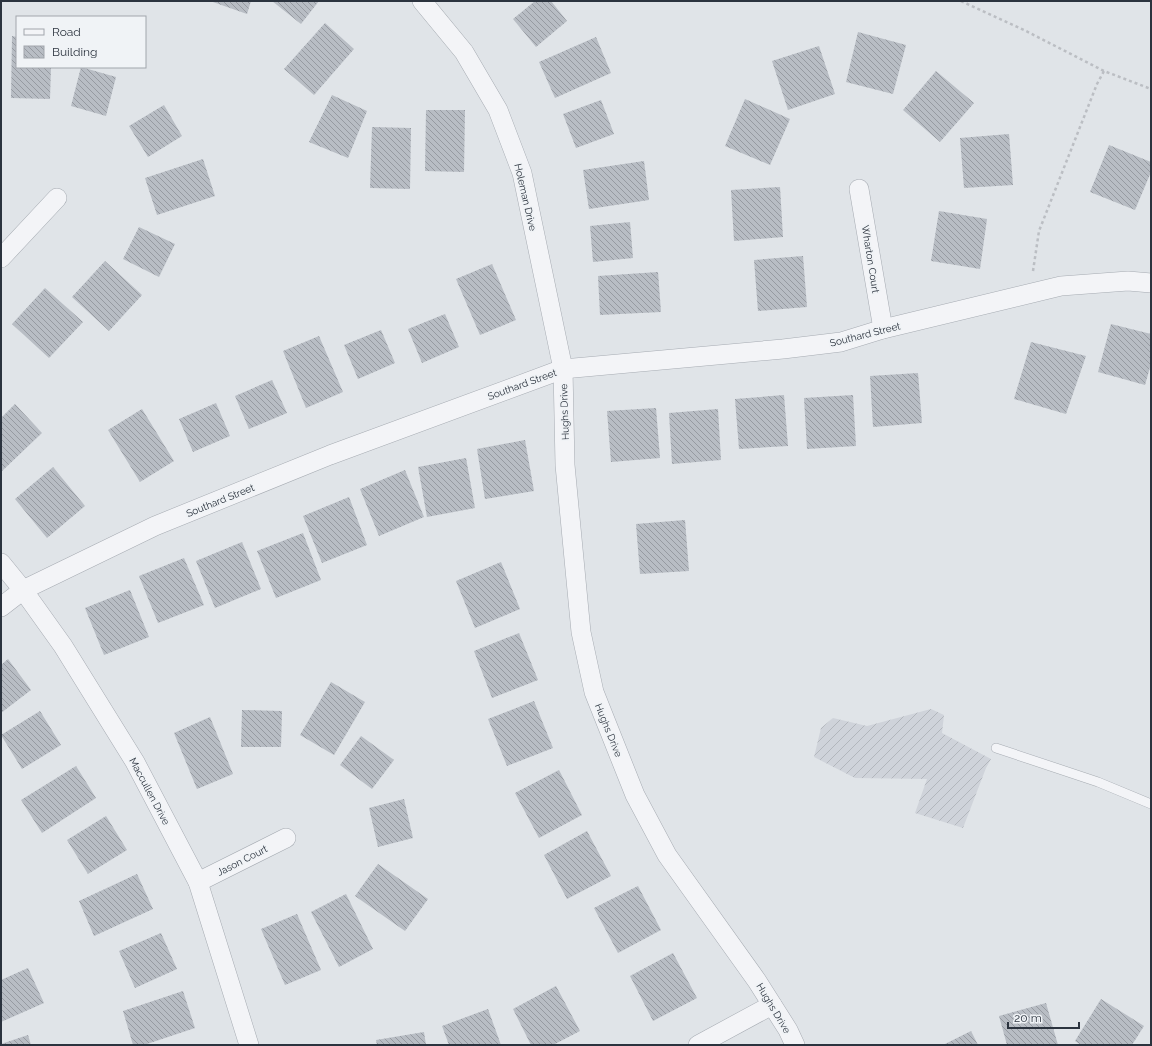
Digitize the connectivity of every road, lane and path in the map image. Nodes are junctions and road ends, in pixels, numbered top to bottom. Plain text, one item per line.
1 (422, 1) edge
2 (961, 1) edge
3 (1104, 71) junction
4 (1151, 89) edge
5 (859, 189) dead end
6 (57, 198) dead end
7 (1, 258) edge
8 (1151, 283) edge
9 (1033, 293) junction
10 (882, 329) junction
11 (563, 369) junction
12 (1, 563) edge
13 (24, 590) junction
14 (1, 607) edge
15 (996, 748) dead end
16 (1151, 804) edge
17 (286, 838) dead end
18 (198, 882) junction
19 (772, 1005) junction
20 (249, 1045) edge
21 (698, 1045) edge
22 (795, 1045) edge

1 - 11 street, Holeman Drive
2 - 3 path
3 - 4 path
3 - 9 path
5 - 10 street, Wharton Court
6 - 7 street
8 - 9 street, Southard Street
9 - 10 street, Southard Street
10 - 11 street, Southard Street
11 - 13 street, Southard Street
11 - 19 street, Hughs Drive
12 - 13 street, Maccullen Drive
13 - 14 street, Southard Street
13 - 18 street, Maccullen Drive
15 - 16 lane
17 - 18 street, Jason Court
18 - 20 street, Maccullen Drive
19 - 21 street
19 - 22 street, Hughs Drive

